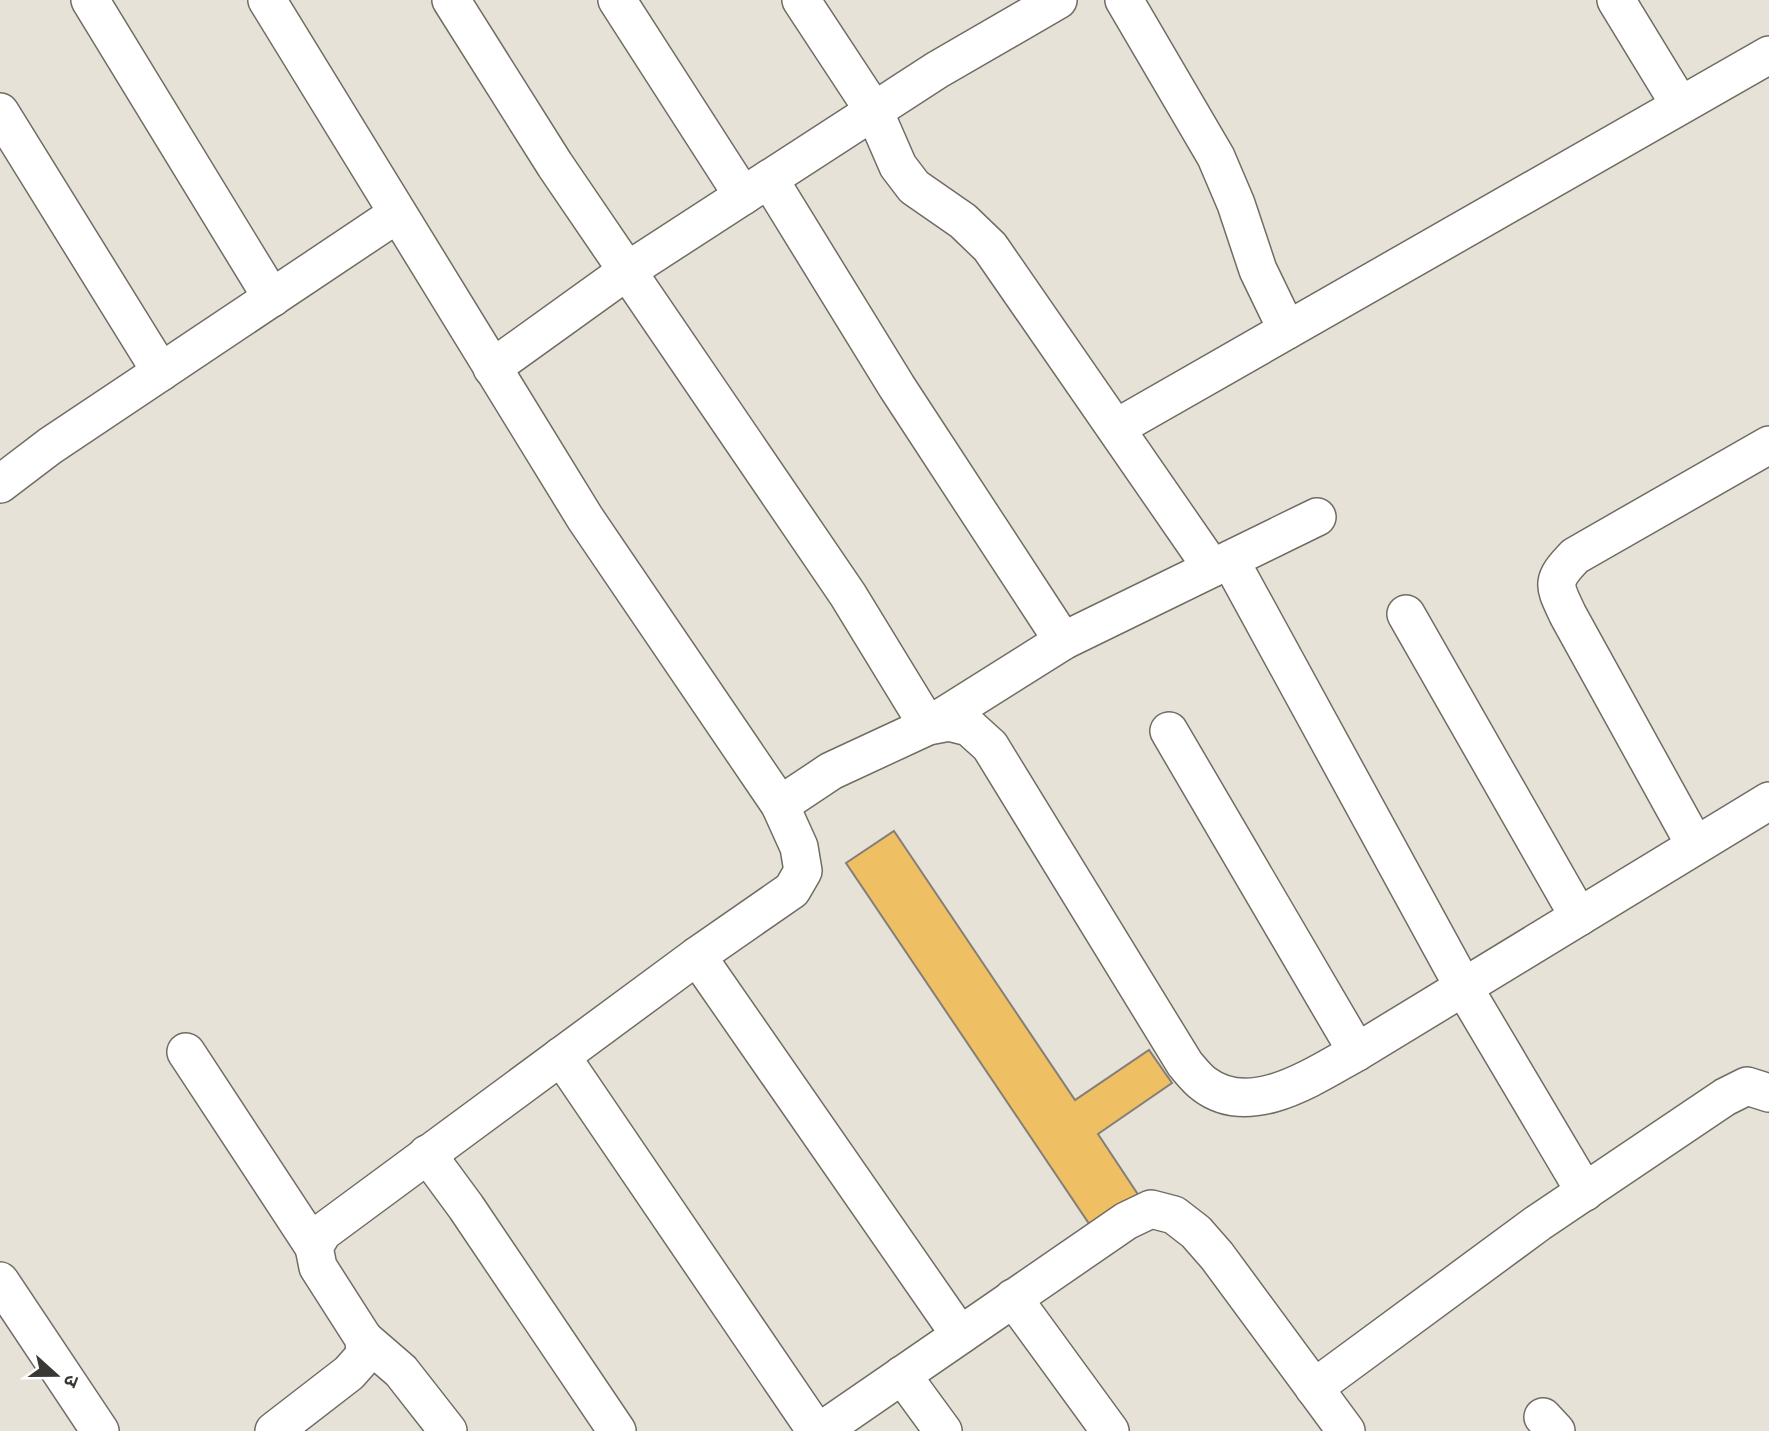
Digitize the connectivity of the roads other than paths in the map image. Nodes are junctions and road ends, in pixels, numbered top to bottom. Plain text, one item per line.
1 (90, 0) edge
2 (267, 0) edge
3 (451, 0) edge
4 (617, 0) edge
5 (801, 0) edge
6 (1058, 0) edge
7 (1124, 0) edge
8 (1616, 0) edge
9 (1769, 55) edge
10 (1680, 105) junction
11 (874, 111) junction
12 (0, 112) edge
13 (756, 187) junction
14 (397, 214) junction
15 (627, 271) junction
16 (272, 298) junction
17 (1287, 330) junction
18 (492, 368) junction
19 (161, 372) junction
20 (1116, 428) junction
21 (1769, 445) edge
22 (0, 484) edge
23 (1317, 517) dead end
24 (1221, 564) junction
25 (1406, 614) dead end
26 (1063, 641) junction
27 (928, 726) junction
28 (1169, 731) dead end
29 (1769, 802) edge
30 (780, 805) junction
31 (1695, 845) junction
32 (1579, 916) junction
33 (697, 956) junction
34 (1464, 988) junction
35 (186, 1052) dead end
36 (1357, 1052) junction
37 (561, 1056) junction
38 (1769, 1093) edge
39 (427, 1154) junction
40 (1585, 1192) junction
41 (314, 1247) junction
42 (0, 1281) edge
43 (1013, 1298) junction
44 (960, 1335) junction
45 (364, 1339) junction
46 (902, 1374) junction
47 (1314, 1388) junction
48 (288, 1427) edge
49 (100, 1431) edge
50 (449, 1431) edge
51 (617, 1431) edge
52 (818, 1431) edge
53 (943, 1431) edge
54 (1110, 1431) edge
55 (1346, 1431) edge

1 - 16 street
2 - 14 street
3 - 15 street
4 - 13 street
5 - 11 street
6 - 11 street
7 - 17 street
8 - 10 street
9 - 10 street
10 - 17 street
11 - 13 street
11 - 20 street
12 - 19 street
13 - 15 street
13 - 26 street
14 - 16 street
14 - 18 street
15 - 18 street
15 - 27 street
16 - 19 street
17 - 20 street
18 - 30 street
19 - 22 street
20 - 24 street
21 - 31 street
23 - 24 street
24 - 26 street
24 - 34 street
25 - 32 street
26 - 27 street
27 - 30 street
27 - 36 street
28 - 36 street
29 - 31 street
30 - 33 street
31 - 32 street
32 - 34 street
33 - 37 street
33 - 44 street
34 - 36 street
34 - 40 street
35 - 41 street
37 - 39 street
37 - 52 street
38 - 40 street
39 - 41 street
39 - 51 street
40 - 47 street
41 - 45 street
42 - 49 street
43 - 44 street
43 - 47 street
43 - 54 street
44 - 46 street
45 - 48 street
45 - 50 street
46 - 52 street
46 - 53 street
47 - 55 street

